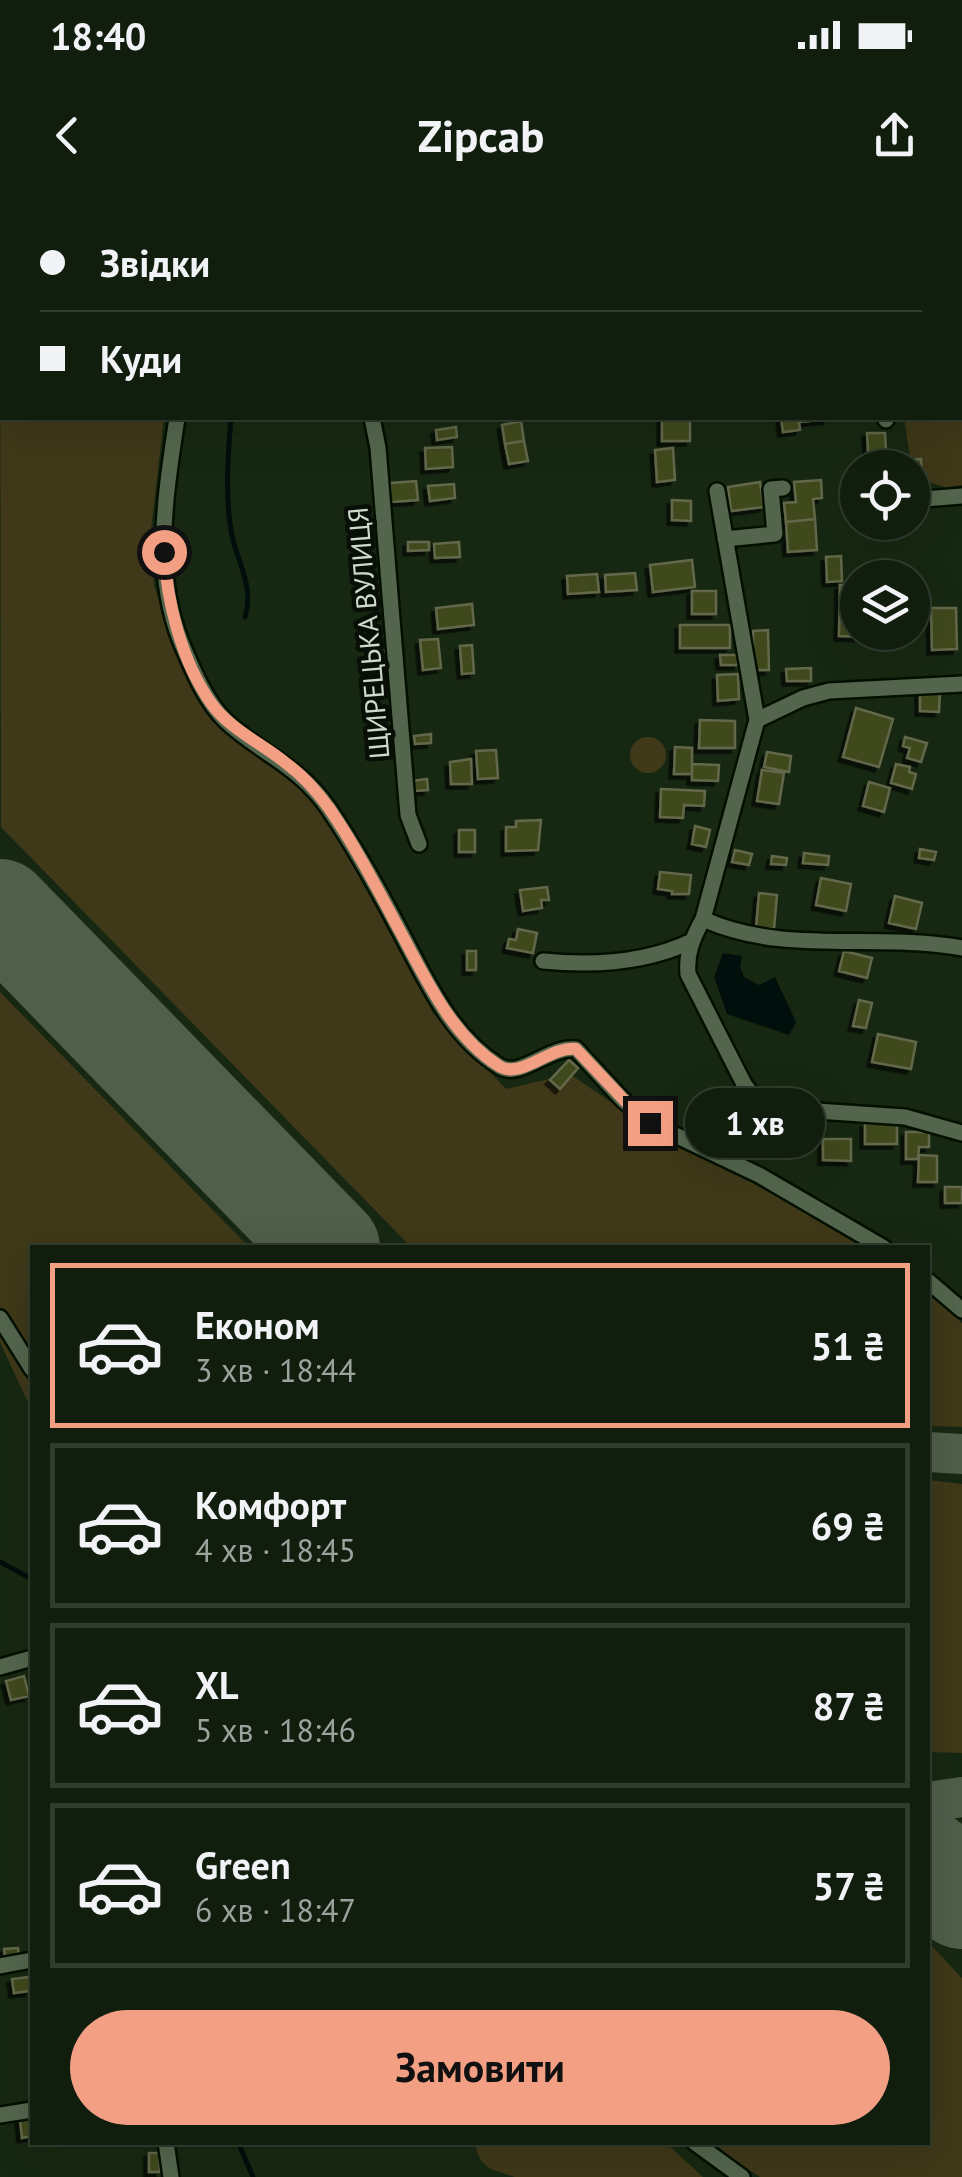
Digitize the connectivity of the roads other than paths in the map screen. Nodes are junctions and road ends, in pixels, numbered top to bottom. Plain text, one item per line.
1 (177, 420) edge
2 (372, 420) edge
3 (783, 488) dead end
4 (717, 491) dead end
5 (962, 496) edge
6 (930, 499) edge
7 (725, 539) junction
8 (962, 684) edge
9 (757, 720) junction
10 (418, 844) dead end
11 (703, 918) junction
12 (962, 927) edge
13 (692, 941) junction
14 (959, 947) edge
15 (543, 961) dead end
16 (962, 1133) edge
17 (879, 1245) edge
18 (930, 1283) edge
19 (962, 1310) edge
20 (0, 1318) edge
21 (30, 1367) edge
22 (30, 1658) edge
23 (0, 1666) edge
24 (30, 1960) edge
25 (0, 1966) edge
26 (30, 2110) edge
27 (0, 2116) edge
28 (166, 2145) edge
29 (698, 2145) edge
30 (171, 2177) edge
31 (742, 2177) edge

1 - 17 street
2 - 10 street, ЩИРЕЦЬКА ВУЛИЦЯ
3 - 7 street
4 - 7 street
5 - 6 street
7 - 9 street
8 - 9 street
9 - 11 street
11 - 13 street
11 - 14 street
12 - 14 street
13 - 15 street
13 - 16 street
18 - 19 street
20 - 21 street
22 - 23 street
24 - 25 street
26 - 27 street
28 - 30 street
29 - 31 street

